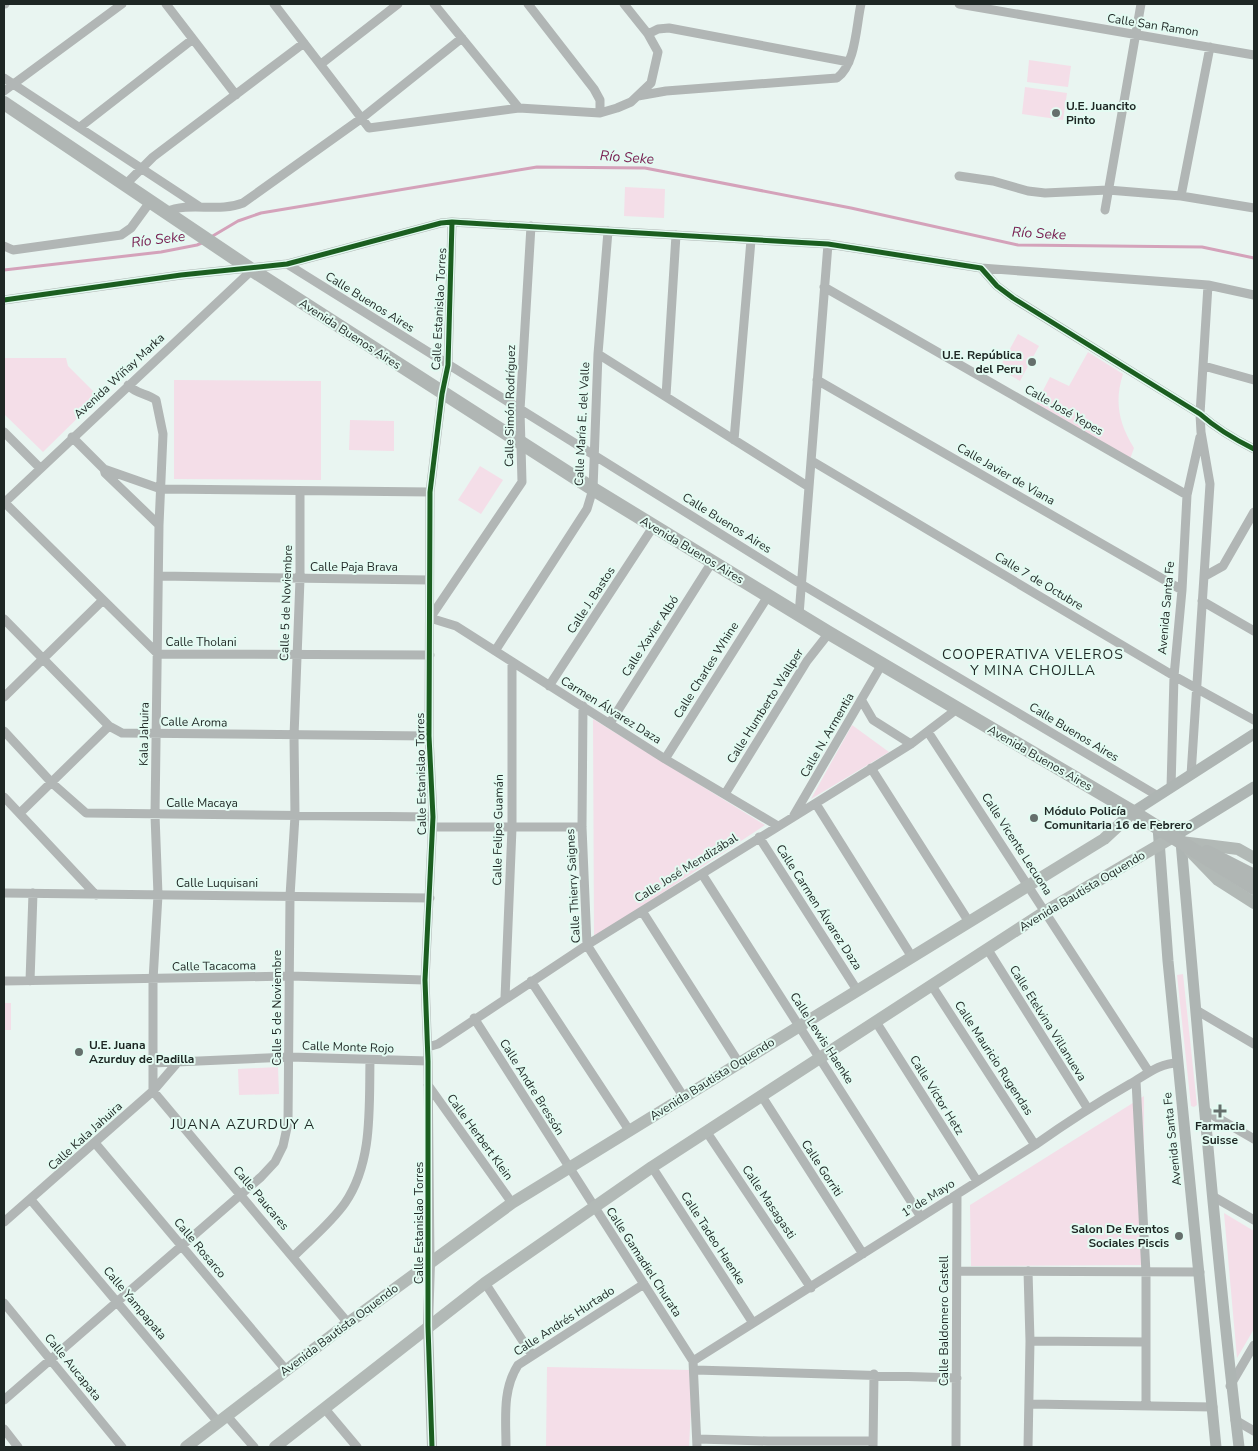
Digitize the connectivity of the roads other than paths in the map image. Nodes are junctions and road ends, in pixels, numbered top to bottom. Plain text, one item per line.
1 (122, 4) edge
2 (166, 4) edge
3 (276, 4) edge
4 (398, 4) edge
5 (434, 4) edge
6 (528, 4) edge
7 (624, 4) edge
8 (861, 4) edge
9 (959, 4) edge
10 (1142, 4) edge
11 (648, 34) junction
12 (1134, 36) junction
13 (462, 38) junction
14 (193, 39) junction
15 (304, 43) junction
16 (1210, 46) junction
17 (1254, 55) edge
18 (849, 62) junction
19 (321, 64) junction
20 (4, 78) edge
21 (12, 84) junction
22 (4, 90) edge
23 (236, 95) junction
24 (638, 96) junction
25 (4, 103) edge
26 (520, 108) junction
27 (600, 113) junction
28 (362, 118) junction
29 (80, 127) junction
30 (143, 167) junction
31 (958, 176) dead end
32 (125, 185) junction
33 (1108, 190) junction
34 (1181, 196) junction
35 (150, 202) junction
36 (1254, 205) edge
37 (200, 207) junction
38 (1105, 210) dead end
39 (171, 216) junction
40 (452, 222) junction
41 (531, 226) junction
42 (608, 231) junction
43 (676, 235) junction
44 (751, 240) junction
45 (828, 244) junction
46 (4, 246) edge
47 (287, 264) junction
48 (981, 268) junction
49 (252, 270) junction
50 (1208, 285) junction
51 (824, 287) junction
52 (1254, 295) edge
53 (4, 300) edge
54 (598, 354) junction
55 (448, 365) junction
56 (1204, 366) junction
57 (817, 380) junction
58 (1254, 380) edge
59 (128, 385) junction
60 (442, 394) junction
61 (666, 396) junction
62 (520, 410) junction
63 (1200, 414) junction
64 (4, 432) edge
65 (1201, 432) junction
66 (72, 437) junction
67 (734, 440) junction
68 (520, 442) junction
69 (1254, 449) edge
70 (594, 455) junction
71 (812, 461) junction
72 (40, 468) junction
73 (104, 469) junction
74 (809, 487) junction
75 (161, 489) junction
76 (593, 489) junction
77 (300, 491) junction
78 (430, 492) junction
79 (1187, 495) junction
80 (4, 503) edge
81 (1254, 512) edge
82 (159, 525) junction
83 (653, 527) junction
84 (1251, 528) edge
85 (712, 562) junction
86 (159, 576) junction
87 (1205, 576) junction
88 (300, 579) junction
89 (429, 580) junction
90 (801, 584) junction
91 (1182, 590) junction
92 (768, 596) junction
93 (102, 601) junction
94 (1202, 601) junction
95 (800, 615) junction
96 (430, 618) junction
97 (4, 619) edge
98 (1254, 630) edge
99 (829, 633) junction
100 (495, 651) junction
101 (158, 654) junction
102 (296, 655) junction
103 (430, 655) junction
104 (43, 658) junction
105 (512, 662) junction
106 (882, 664) junction
107 (1174, 676) junction
108 (549, 686) junction
109 (1197, 688) junction
110 (4, 697) edge
111 (862, 701) junction
112 (584, 706) junction
113 (957, 709) junction
114 (1254, 720) edge
115 (610, 723) junction
116 (109, 726) junction
117 (4, 731) edge
118 (928, 732) junction
119 (156, 734) junction
120 (1254, 734) edge
121 (294, 736) junction
122 (430, 736) junction
123 (911, 744) junction
124 (665, 758) junction
125 (872, 768) junction
126 (1191, 774) junction
127 (52, 783) junction
128 (1254, 787) edge
129 (1171, 788) junction
130 (724, 794) junction
131 (1158, 796) junction
132 (4, 797) edge
133 (816, 804) junction
134 (1133, 812) junction
135 (20, 813) junction
136 (155, 815) junction
137 (295, 816) junction
138 (433, 817) junction
139 (793, 817) junction
140 (778, 826) junction
141 (433, 827) junction
142 (1158, 827) junction
143 (512, 828) junction
144 (582, 828) junction
145 (759, 837) junction
146 (1177, 839) junction
147 (1159, 845) junction
148 (1254, 858) edge
149 (702, 874) junction
150 (1254, 876) edge
151 (1029, 885) junction
152 (1254, 888) edge
153 (4, 893) edge
154 (33, 893) junction
155 (96, 895) junction
156 (158, 895) junction
157 (290, 896) junction
158 (430, 898) junction
159 (1254, 903) edge
160 (642, 911) junction
161 (1046, 912) junction
162 (969, 922) junction
163 (587, 946) junction
164 (988, 950) junction
165 (912, 956) junction
166 (290, 976) junction
167 (153, 980) junction
168 (425, 980) junction
169 (4, 981) edge
170 (30, 981) junction
171 (531, 981) junction
172 (932, 986) junction
173 (857, 990) junction
174 (505, 998) junction
175 (1196, 1010) junction
176 (474, 1018) junction
177 (876, 1022) junction
178 (799, 1026) junction
179 (1254, 1044) edge
180 (428, 1047) junction
181 (290, 1057) junction
182 (820, 1058) junction
183 (370, 1060) junction
184 (428, 1061) junction
185 (153, 1063) junction
186 (177, 1063) junction
187 (739, 1063) junction
188 (1178, 1063) junction
189 (1149, 1072) junction
190 (1136, 1081) junction
191 (428, 1085) junction
192 (153, 1091) junction
193 (683, 1096) junction
194 (761, 1096) junction
195 (1088, 1108) junction
196 (1204, 1110) junction
197 (629, 1130) junction
198 (706, 1131) junction
199 (1254, 1139) edge
200 (95, 1143) junction
201 (1035, 1145) junction
202 (652, 1166) junction
203 (569, 1168) junction
204 (977, 1181) junction
205 (242, 1194) junction
206 (957, 1195) junction
207 (1214, 1197) junction
208 (31, 1200) junction
209 (512, 1203) junction
210 (594, 1208) junction
211 (921, 1217) junction
212 (1254, 1220) edge
213 (4, 1222) edge
214 (181, 1245) junction
215 (862, 1254) junction
216 (294, 1256) junction
217 (430, 1262) junction
218 (957, 1271) junction
219 (1028, 1271) junction
220 (1200, 1272) junction
221 (1146, 1273) junction
222 (485, 1284) junction
223 (644, 1284) junction
224 (811, 1288) junction
225 (118, 1301) junction
226 (4, 1303) edge
227 (348, 1323) junction
228 (753, 1323) junction
229 (428, 1326) junction
230 (1030, 1341) junction
231 (1146, 1342) junction
232 (1254, 1345) edge
233 (532, 1355) junction
234 (51, 1360) junction
235 (694, 1366) junction
236 (286, 1370) junction
237 (874, 1374) junction
238 (957, 1378) junction
239 (1230, 1386) junction
240 (4, 1400) edge
241 (1030, 1404) junction
242 (1146, 1406) junction
243 (1213, 1407) junction
244 (325, 1409) junction
245 (222, 1419) junction
246 (1235, 1420) junction
247 (4, 1430) edge
248 (1254, 1431) edge
249 (698, 1443) edge
250 (768, 1444) edge
251 (873, 1444) edge
252 (18, 1447) edge
253 (122, 1447) edge
254 (186, 1447) edge
255 (254, 1447) edge
256 (275, 1447) edge
257 (357, 1447) edge
258 (432, 1447) edge
259 (506, 1447) edge
260 (956, 1447) edge
261 (1028, 1447) edge
262 (1216, 1447) edge
263 (1239, 1447) edge

1 - 21 street
2 - 14 street
3 - 15 street
4 - 19 street
5 - 13 street
6 - 27 street
7 - 11 street
8 - 18 street
9 - 12 street, Calle San Ramon
10 - 12 street
11 - 18 street
11 - 24 street
12 - 16 street, Calle San Ramon
12 - 33 street
13 - 26 street
13 - 28 street
14 - 23 street
14 - 29 street
15 - 19 street
15 - 23 street
16 - 17 street, Calle San Ramon
16 - 34 street
18 - 24 street
19 - 28 street
20 - 21 street
21 - 22 street
21 - 29 street
23 - 30 street
24 - 27 street
25 - 32 highway
26 - 27 street
26 - 28 street
28 - 37 street
29 - 30 street
30 - 32 street
30 - 37 street
31 - 33 street
32 - 35 highway
33 - 34 street
33 - 38 street
34 - 36 street
35 - 39 highway
35 - 46 street
37 - 39 street
39 - 49 highway, Avenida Buenos Aires
40 - 41 street
40 - 47 street
40 - 55 street, Calle Estanislao Torres
41 - 42 street
41 - 62 street, Calle Simón Rodríguez
42 - 43 street
42 - 54 street, Calle María E. del Valle
43 - 44 street
43 - 61 street
44 - 45 street
44 - 67 street
45 - 48 street
45 - 51 street
47 - 49 street
47 - 55 street, Calle Buenos Aires
48 - 50 street
48 - 63 street
49 - 53 street
49 - 59 street, Avenida Wiñay Marka
49 - 60 highway, Avenida Buenos Aires
50 - 52 street
50 - 56 street, Avenida Santa Fe
51 - 57 street
51 - 79 street, Calle José Yepes
54 - 61 street
54 - 70 street, Calle María E. del Valle
55 - 60 street, Calle Estanislao Torres
55 - 62 street, Calle Buenos Aires
56 - 58 street
56 - 63 street, Avenida Santa Fe
57 - 71 street
57 - 91 street, Calle Javier de Viana
59 - 66 street, Avenida Wiñay Marka
59 - 75 street, Kala Jahuira
60 - 68 highway, Avenida Buenos Aires
60 - 78 street, Calle Estanislao Torres
61 - 67 street
62 - 68 street, Calle Simón Rodríguez
62 - 70 street, Calle Buenos Aires
63 - 65 street, Avenida Santa Fe
63 - 69 street
64 - 72 street
65 - 79 street, Avenida Santa Fe
65 - 87 street, Avenida Santa Fe
66 - 72 street, Avenida Wiñay Marka
66 - 73 street
67 - 74 street
68 - 76 highway, Avenida Buenos Aires
68 - 96 street, Calle Simón Rodríguez
70 - 76 street, Calle María E. del Valle
70 - 90 street, Calle Buenos Aires
71 - 74 street
71 - 107 street, Calle 7 de Octubre
72 - 80 street, Avenida Wiñay Marka
73 - 75 street
73 - 82 street
74 - 90 street
75 - 77 street
75 - 82 street, Kala Jahuira
76 - 83 highway, Avenida Buenos Aires
76 - 100 street, Calle María E. del Valle
77 - 78 street
77 - 88 street, Calle 5 de Noviembre
78 - 89 street, Calle Estanislao Torres
79 - 91 street, Avenida Santa Fe
80 - 93 street, Calle Tholani
81 - 84 street
82 - 86 street, Kala Jahuira
83 - 85 highway, Avenida Buenos Aires
83 - 108 street, Calle J. Bastos
84 - 87 street
85 - 92 highway, Avenida Buenos Aires
85 - 115 street, Calle Xavier Albó
86 - 88 street, Calle Paja Brava
86 - 101 street, Kala Jahuira
87 - 94 street, Avenida Santa Fe
88 - 89 street, Calle Paja Brava
88 - 102 street, Calle 5 de Noviembre
89 - 96 street, Calle Estanislao Torres
90 - 95 street
90 - 131 street, Calle Buenos Aires
91 - 107 street, Avenida Santa Fe
92 - 95 highway, Avenida Buenos Aires
92 - 124 street, Calle Charles Whine
93 - 101 street, Calle Tholani
93 - 104 street
94 - 98 street
94 - 109 street, Avenida Santa Fe
95 - 99 highway, Avenida Buenos Aires
96 - 100 street, Carmen Álvarez Daza
96 - 103 street, Calle Estanislao Torres
97 - 104 street, Calle Aroma
99 - 106 highway, Avenida Buenos Aires
99 - 130 street, Calle Humberto Wallper
100 - 105 street, Carmen Álvarez Daza
101 - 102 street, Calle Tholani
101 - 119 street, Kala Jahuira
102 - 103 street, Calle Tholani
102 - 121 street, Calle 5 de Noviembre
103 - 122 street, Calle Estanislao Torres
104 - 110 street
104 - 116 street, Calle Aroma
105 - 108 street, Carmen Álvarez Daza
105 - 143 street, Calle Felipe Guamán
106 - 111 street, Calle N. Armentia
106 - 113 highway, Avenida Buenos Aires
107 - 109 street, Calle 7 de Octubre
107 - 129 street, Avenida Santa Fe
108 - 112 street, Carmen Álvarez Daza
109 - 114 street, Calle 7 de Octubre
109 - 126 street, Avenida Santa Fe
111 - 123 street
111 - 139 street, Calle N. Armentia
112 - 115 street, Carmen Álvarez Daza
112 - 144 street, Calle Thierry Saignes
113 - 118 street, Calle José Mendizábal
113 - 134 highway, Avenida Buenos Aires
115 - 124 street, Carmen Álvarez Daza
116 - 119 street, Calle Aroma
116 - 127 street
117 - 127 street, Calle Macaya
118 - 123 street, Calle José Mendizábal
118 - 151 street, Calle Vicente Lecuona
119 - 121 street, Calle Aroma
119 - 136 street, Kala Jahuira
120 - 126 main road, Avenida Bautista Oquendo
121 - 122 street, Calle Aroma
121 - 137 street, Calle 5 de Noviembre
122 - 138 street, Calle Estanislao Torres
123 - 125 street, Calle José Mendizábal
124 - 130 street, Carmen Álvarez Daza
125 - 133 street, Calle José Mendizábal
125 - 162 street
126 - 129 main road, Avenida Bautista Oquendo
127 - 135 street
127 - 136 street, Calle Macaya
128 - 146 main road, Avenida Bautista Oquendo
129 - 131 main road, Avenida Bautista Oquendo
130 - 140 street, Carmen Álvarez Daza
131 - 134 main road, Avenida Bautista Oquendo
132 - 135 street
133 - 139 street, Calle José Mendizábal
133 - 165 street
134 - 142 highway, Avenida Buenos Aires
134 - 151 main road, Avenida Bautista Oquendo
135 - 155 street
136 - 137 street, Calle Macaya
136 - 156 street, Kala Jahuira
137 - 138 street, Calle Macaya
137 - 157 street, Calle 5 de Noviembre
138 - 141 street, Calle Estanislao Torres
139 - 140 street, Calle José Mendizábal
140 - 145 street, Calle José Mendizábal
141 - 143 street
141 - 158 street, Calle Estanislao Torres
142 - 146 highway, Avenida Buenos Aires
142 - 147 main road, Avenida Santa Fe
143 - 144 street
143 - 174 street, Calle Felipe Guamán
144 - 163 street, Calle Thierry Saignes
145 - 149 street, Calle José Mendizábal
145 - 173 street, Calle Carmen Álvarez Daza
146 - 147 main road, Avenida Bautista Oquendo
146 - 148 main road, Avenida Buenos Aires
146 - 150 highway, Avenida Buenos Aires
146 - 152 highway, Avenida Buenos Aires
146 - 159 main road, Avenida Buenos Aires
146 - 175 main road
147 - 161 main road, Avenida Bautista Oquendo
147 - 188 main road, Avenida Santa Fe
149 - 160 street, Calle José Mendizábal
149 - 178 street, Calle Lewis Haenke
151 - 161 street, Calle Vicente Lecuona
151 - 162 main road, Avenida Bautista Oquendo
153 - 154 street, Calle Luquisani
154 - 155 street, Calle Luquisani
154 - 170 street
155 - 156 street, Calle Luquisani
156 - 157 street, Calle Luquisani
156 - 167 street, Kala Jahuira
157 - 158 street, Calle Luquisani
157 - 166 street, Calle 5 de Noviembre
158 - 168 street, Calle Estanislao Torres
160 - 163 street, Calle José Mendizábal
160 - 187 street
161 - 164 main road, Avenida Bautista Oquendo
161 - 189 street, Calle Vicente Lecuona
162 - 165 main road, Avenida Bautista Oquendo
163 - 171 street, Calle José Mendizábal
163 - 193 street, Calle Thierry Saignes
164 - 172 main road, Avenida Bautista Oquendo
164 - 195 street, Calle Etelvina Villanueva
165 - 173 main road, Avenida Bautista Oquendo
166 - 167 street, Calle Tacacoma
166 - 168 street, Calle Tacacoma
166 - 181 street, Calle 5 de Noviembre
167 - 170 street, Calle Tacacoma
167 - 185 street, Kala Jahuira
168 - 180 street, Calle Estanislao Torres
169 - 170 street, Calle Tacacoma
171 - 174 street, Calle José Mendizábal
171 - 197 street
172 - 177 main road, Avenida Bautista Oquendo
172 - 201 street, Calle Mauricio Rugendas
173 - 178 main road, Avenida Bautista Oquendo
174 - 176 street, Calle José Mendizábal
175 - 179 street
175 - 196 main road
176 - 180 street, Calle José Mendizábal
176 - 203 street, Calle Andre Bressón
177 - 182 main road, Avenida Bautista Oquendo
177 - 204 street, Calle Víctor Hetz
178 - 182 street, Calle Lewis Haenke
178 - 187 main road, Avenida Bautista Oquendo
180 - 184 street, Calle Estanislao Torres
181 - 183 street, Calle Monte Rojo
181 - 186 street, Calle Monte Rojo
181 - 205 street, Calle 5 de Noviembre
182 - 194 main road, Avenida Bautista Oquendo
182 - 211 street, Calle Lewis Haenke
183 - 184 street, Calle Monte Rojo
183 - 216 street
184 - 191 street, Calle Estanislao Torres
185 - 186 street, Calle Monte Rojo
185 - 192 street, Kala Jahuira
186 - 192 street, Calle Kala Jahuira
187 - 193 main road, Avenida Bautista Oquendo
188 - 189 street, 1º de Mayo
188 - 220 main road, Avenida Santa Fe
189 - 190 street, 1º de Mayo
190 - 195 street, 1º de Mayo
190 - 221 street
191 - 209 street, Calle Herbert Klein
191 - 217 street, Calle Estanislao Torres
192 - 200 street, Calle Kala Jahuira
192 - 205 street, Calle Paucares
193 - 197 main road, Avenida Bautista Oquendo
194 - 198 main road, Avenida Bautista Oquendo
194 - 215 street, Calle Gorriti
195 - 201 street, 1º de Mayo
196 - 199 street
196 - 207 main road
197 - 203 main road, Avenida Bautista Oquendo
198 - 202 main road, Avenida Bautista Oquendo
198 - 224 street, Calle Masagasti
200 - 208 street, Calle Kala Jahuira
200 - 214 street, Calle Rosarco
201 - 204 street, 1º de Mayo
202 - 210 main road, Avenida Bautista Oquendo
202 - 228 street, Calle Tadeo Haenke
203 - 209 main road, Avenida Bautista Oquendo
203 - 210 street, Calle Gamadiel Churata
204 - 206 street, 1º de Mayo
205 - 214 street, Calle 5 de Noviembre
205 - 216 street, Calle Paucares
206 - 211 street, 1º de Mayo
206 - 218 street, Calle Baldomero Castell
207 - 212 street
207 - 239 main road
208 - 213 street, Calle Kala Jahuira
208 - 225 street, Calle Yampapata
209 - 217 main road, Avenida Bautista Oquendo
210 - 222 main road, Avenida Bautista Oquendo
210 - 223 street, Calle Gamadiel Churata
211 - 215 street, 1º de Mayo
214 - 225 street, Calle 5 de Noviembre
214 - 236 street, Calle Rosarco
215 - 224 street, 1º de Mayo
216 - 227 street, Calle Paucares
217 - 227 main road, Avenida Bautista Oquendo
217 - 229 street, Calle Estanislao Torres
218 - 219 street
218 - 238 street, Calle Baldomero Castell
219 - 221 street
219 - 230 street
220 - 221 street
220 - 243 main road, Avenida Santa Fe
221 - 231 street
222 - 229 main road, Avenida Bautista Oquendo
222 - 233 street
223 - 233 street, Calle Andrés Hurtado
223 - 235 street, Calle Gamadiel Churata
224 - 228 street, 1º de Mayo
225 - 234 street, Calle 5 de Noviembre
225 - 245 street, Calle Yampapata
226 - 234 street, Calle Aucapata
227 - 236 main road, Avenida Bautista Oquendo
228 - 235 street, 1º de Mayo
229 - 244 main road, Avenida Bautista Oquendo
229 - 258 street, Calle Estanislao Torres
230 - 231 street
230 - 241 street
231 - 242 street
232 - 239 street
233 - 259 street, Calle Andrés Hurtado
234 - 240 street, Calle 5 de Noviembre
234 - 253 street, Calle Aucapata
235 - 237 street
235 - 249 street
236 - 245 main road, Avenida Bautista Oquendo
237 - 238 street
237 - 251 street
238 - 260 street, Calle Baldomero Castell
239 - 246 main road
241 - 242 street
241 - 261 street
242 - 243 street
243 - 262 main road, Avenida Santa Fe
244 - 256 main road, Avenida Bautista Oquendo
244 - 257 street
245 - 254 main road, Avenida Bautista Oquendo
245 - 255 street, Calle Yampapata
246 - 248 street
246 - 263 main road
247 - 252 street
249 - 250 street
250 - 251 street

